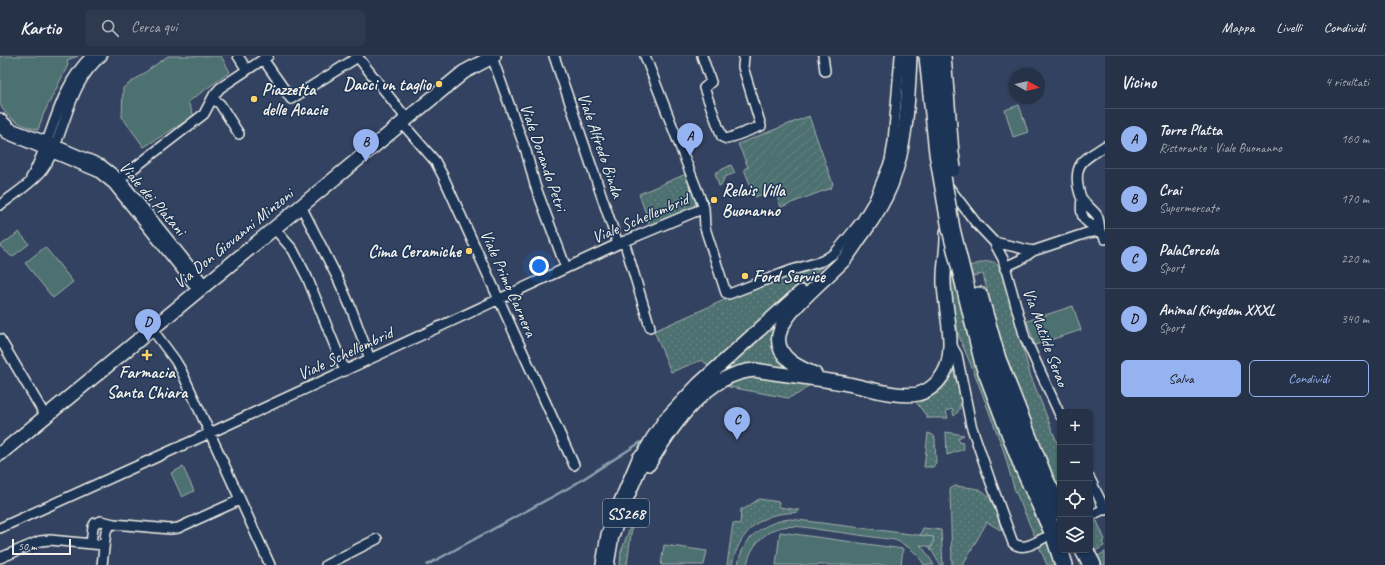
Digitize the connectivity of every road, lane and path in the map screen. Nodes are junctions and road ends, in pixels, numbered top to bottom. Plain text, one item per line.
1 (91, 56) edge
2 (102, 56) edge
3 (238, 56) edge
4 (358, 56) edge
5 (493, 56) edge
6 (554, 56) edge
7 (645, 56) edge
8 (702, 56) edge
9 (744, 56) edge
10 (823, 56) edge
11 (900, 56) edge
12 (910, 56) edge
13 (928, 56) edge
14 (932, 56) edge
15 (942, 56) edge
16 (266, 58) edge
17 (247, 70) junction
18 (825, 71) dead end
19 (212, 101) junction
20 (0, 118) edge
21 (404, 121) junction
22 (0, 128) edge
23 (239, 134) dead end
24 (1105, 146) edge
25 (49, 147) junction
26 (116, 181) junction
27 (945, 182) junction
28 (1082, 199) junction
29 (0, 205) edge
30 (302, 206) junction
31 (704, 208) junction
32 (274, 228) junction
33 (1103, 235) edge
34 (858, 241) junction
35 (621, 242) junction
36 (994, 242) junction
37 (1033, 251) junction
38 (566, 268) junction
39 (1005, 269) junction
40 (970, 285) junction
41 (201, 287) junction
42 (498, 300) junction
43 (650, 327) dead end
44 (152, 329) junction
45 (0, 339) edge
46 (950, 341) junction
47 (370, 359) junction
48 (344, 371) junction
49 (842, 383) junction
50 (1057, 409) edge
51 (46, 417) junction
52 (210, 433) junction
53 (0, 454) edge
54 (645, 462) junction
55 (574, 465) dead end
56 (1044, 478) junction
57 (1091, 481) edge
58 (240, 500) junction
59 (1057, 502) edge
60 (1057, 505) edge
61 (1105, 509) edge
62 (1093, 515) edge
63 (114, 524) junction
64 (0, 528) edge
65 (377, 539) dead end
66 (91, 544) junction
67 (1055, 544) edge
68 (103, 545) junction
69 (1080, 553) edge
70 (1086, 553) edge
71 (0, 558) edge
72 (102, 565) edge
73 (270, 565) edge
74 (326, 565) edge
75 (607, 565) edge
76 (1064, 565) edge
77 (1069, 565) edge
78 (1086, 565) edge
79 (1092, 565) edge

1 - 25 street
2 - 25 street
3 - 17 street
4 - 16 street
4 - 21 street, Viale Primo Carnera
5 - 21 street, Via Don Giovanni Minzoni
5 - 38 street, Viale Dorando Petri
6 - 35 street, Viale Alfredo Binda
7 - 31 street
8 - 9 street
10 - 18 street
11 - 31 street
12 - 34 street
13 - 40 highway, bridge
14 - 27 street
15 - 40 highway, bridge
16 - 17 street
17 - 19 street
19 - 23 street
19 - 26 street
20 - 25 street, Viale dei Platani
21 - 30 street, Via Don Giovanni Minzoni
21 - 42 street, Viale Primo Carnera
22 - 25 street, Viale dei Platani
24 - 28 street
25 - 26 street, Viale dei Platani
25 - 29 street
26 - 41 street, Viale dei Platani
27 - 36 street
27 - 46 street
28 - 33 street
28 - 33 street
30 - 32 street, Via Don Giovanni Minzoni
30 - 47 street
31 - 35 street, Viale Schellembrid
32 - 41 street, Via Don Giovanni Minzoni
32 - 48 street
33 - 37 street
34 - 49 street
34 - 54 street
35 - 38 street, Viale Schellembrid
35 - 43 street, Viale Alfredo Binda
36 - 37 street
36 - 39 street, Via Matilde Serao
37 - 39 street
38 - 42 street, Viale Schellembrid
39 - 50 street, Via Matilde Serao
40 - 56 highway
40 - 67 highway
41 - 44 street, Via Don Giovanni Minzoni
42 - 47 street, Viale Schellembrid
42 - 55 street, Viale Primo Carnera
44 - 51 street, Via Don Giovanni Minzoni
44 - 52 street
45 - 51 street
46 - 49 street
46 - 67 street
47 - 48 street, Viale Schellembrid
48 - 52 street, Viale Schellembrid
49 - 54 street
51 - 53 street, Via Don Giovanni Minzoni
52 - 58 street
52 - 64 street, Viale Schellembrid
54 - 75 highway, SS268
54 - 75 highway, SS268
56 - 59 highway
56 - 60 highway
57 - 61 street
58 - 63 street
58 - 73 street
61 - 62 street
63 - 66 street
63 - 68 street
65 - 74 street
66 - 68 street
66 - 71 street
67 - 76 highway
67 - 77 highway
68 - 72 street
69 - 78 highway
70 - 79 highway

